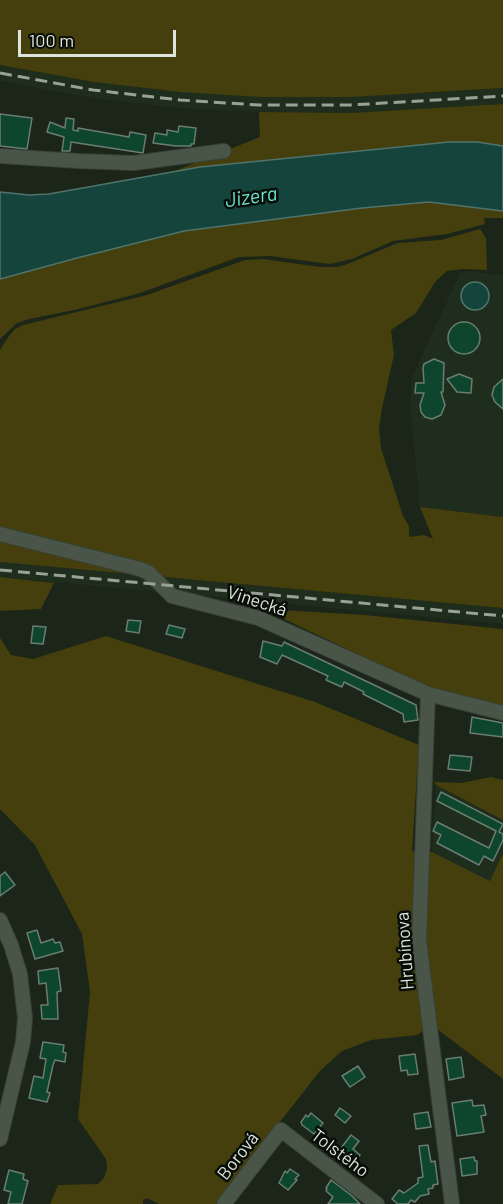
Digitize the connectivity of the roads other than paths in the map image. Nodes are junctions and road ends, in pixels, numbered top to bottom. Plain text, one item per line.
1 (224, 151) dead end
2 (0, 156) edge
3 (0, 534) edge
4 (428, 694) junction
5 (503, 713) edge
6 (0, 920) edge
7 (6, 1092) edge
8 (281, 1130) joint
9 (0, 1139) edge
10 (224, 1204) edge
11 (377, 1204) edge
12 (452, 1204) edge

1 - 2 street
3 - 4 street, Vinecká
4 - 5 street, Vinecká
4 - 12 street, Hrubínova
6 - 7 street
7 - 9 street
8 - 10 street, Borová
8 - 11 street, Tolstého

